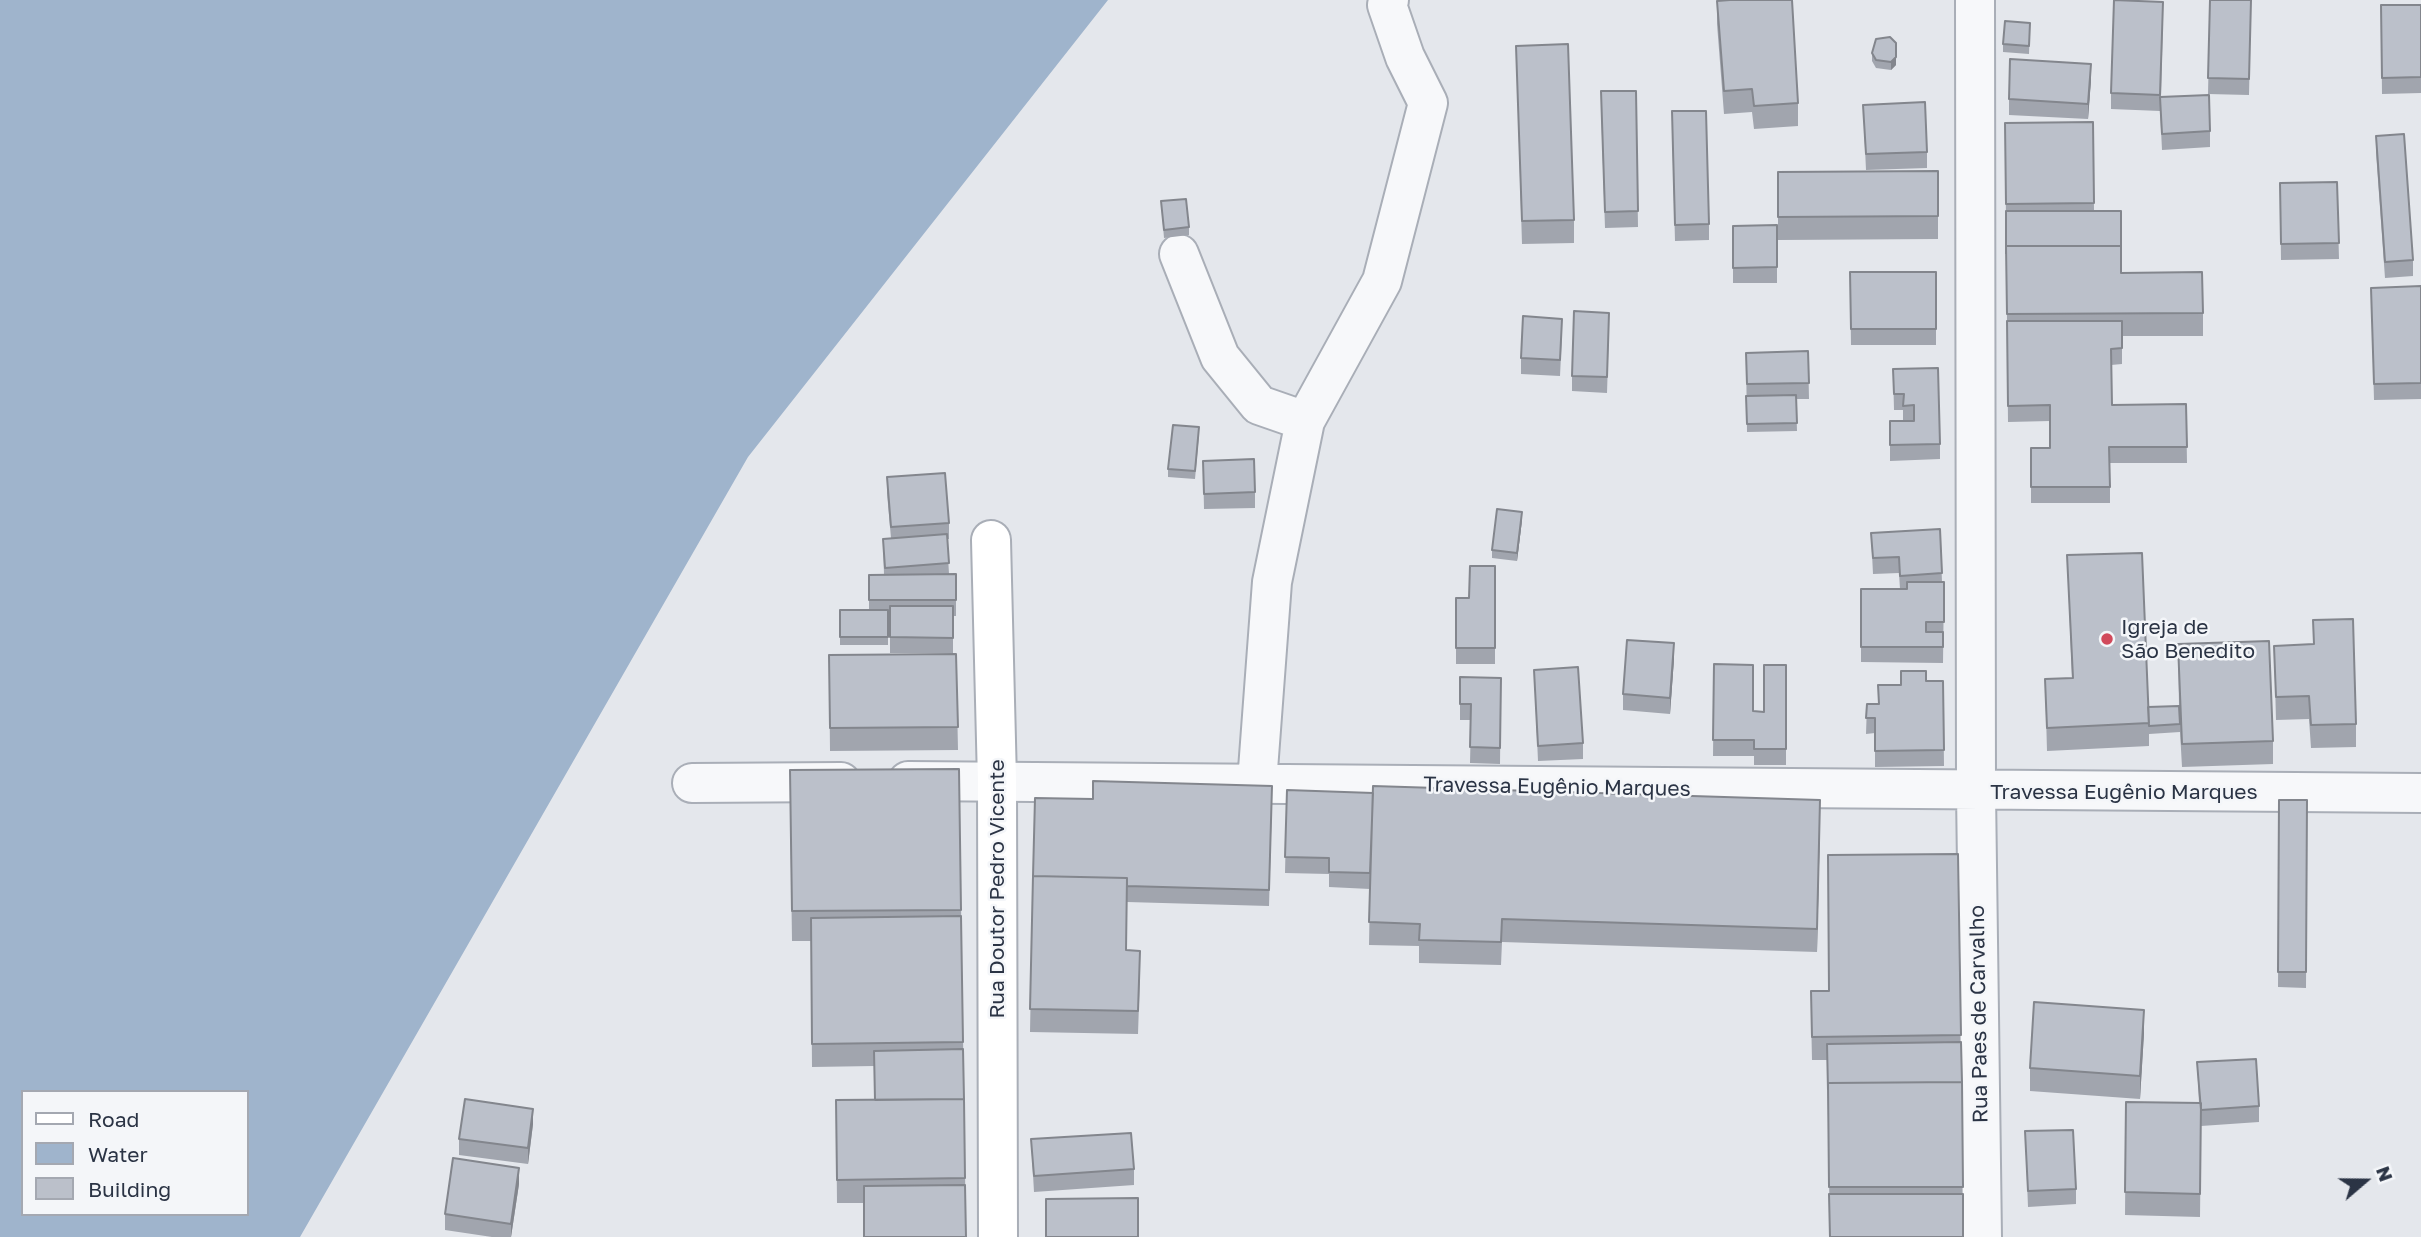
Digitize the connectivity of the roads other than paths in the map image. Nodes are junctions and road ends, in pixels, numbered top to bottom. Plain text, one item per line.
1 (1389, 0) edge
2 (1975, 0) edge
3 (1179, 254) dead end
4 (1305, 421) junction
5 (991, 540) dead end
6 (997, 781) junction
7 (692, 783) dead end
8 (1257, 783) junction
9 (1976, 792) junction
10 (2421, 793) edge
11 (998, 1237) edge
12 (1982, 1237) edge

1 - 4 street
2 - 9 street, Rua Paes de Carvalho
3 - 4 street
4 - 8 street
5 - 6 street, Rua Doutor Pedro Vicente
6 - 7 street, Travessa Eugênio Marques
6 - 8 street, Travessa Eugênio Marques
6 - 11 street, Rua Doutor Pedro Vicente
8 - 9 street, Travessa Eugênio Marques
9 - 10 street, Travessa Eugênio Marques
9 - 12 street, Rua Paes de Carvalho

